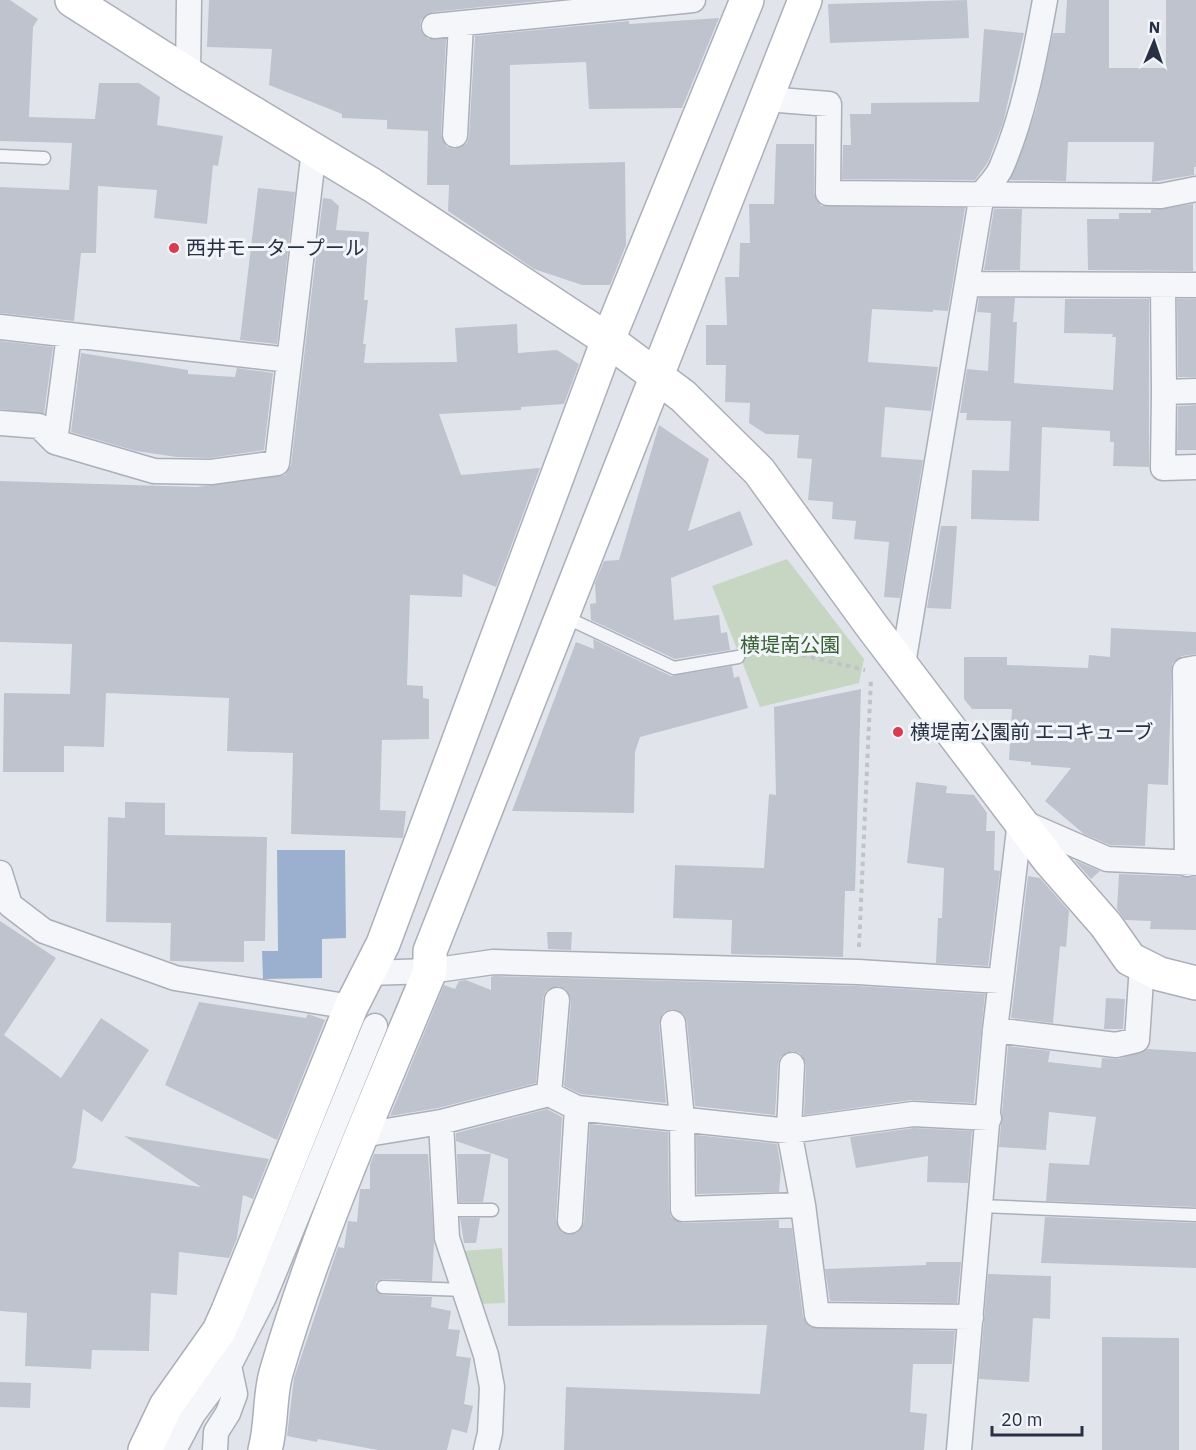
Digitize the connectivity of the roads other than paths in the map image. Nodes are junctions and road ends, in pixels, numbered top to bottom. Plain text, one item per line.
1 (189, 0) edge
2 (693, 0) edge
3 (747, 0) edge
4 (805, 0) edge
5 (1045, 0) edge
6 (87, 5) edge
7 (461, 24) junction
8 (434, 26) dead end
9 (188, 74) junction
10 (766, 99) junction
11 (455, 135) dead end
12 (314, 150) junction
13 (0, 156) edge
14 (44, 158) dead end
15 (1196, 189) edge
16 (982, 194) junction
17 (968, 284) junction
18 (1163, 285) junction
19 (1196, 285) edge
20 (0, 327) edge
21 (69, 335) junction
22 (608, 340) junction
23 (290, 360) junction
24 (656, 374) junction
25 (1196, 391) edge
26 (1164, 392) junction
27 (0, 423) edge
28 (55, 442) junction
29 (1196, 467) edge
30 (560, 615) junction
31 (738, 657) road end
32 (903, 664) junction
33 (1196, 668) edge
34 (1020, 821) junction
35 (1191, 863) edge
36 (0, 873) edge
37 (1142, 965) junction
38 (430, 971) junction
39 (368, 973) junction
40 (1000, 981) junction
41 (1196, 983) edge
42 (557, 1000) dead end
43 (363, 1016) junction
44 (673, 1023) dead end
45 (995, 1030) junction
46 (792, 1065) dead end
47 (549, 1094) junction
48 (577, 1108) junction
49 (989, 1118) junction
50 (681, 1119) junction
51 (441, 1122) junction
52 (789, 1131) junction
53 (362, 1135) junction
54 (803, 1205) junction
55 (980, 1206) junction
56 (446, 1210) junction
57 (492, 1210) dead end
58 (1196, 1215) edge
59 (570, 1221) dead end
60 (383, 1287) dead end
61 (465, 1290) junction
62 (264, 1297) junction
63 (297, 1309) junction
64 (971, 1317) junction
65 (229, 1366) junction
66 (145, 1450) edge
67 (174, 1450) edge
68 (215, 1450) edge
69 (265, 1450) edge
70 (486, 1450) edge
71 (959, 1450) edge

1 - 9 street
2 - 7 street
3 - 22 street
4 - 10 street
5 - 16 street
6 - 9 street
7 - 8 street
7 - 11 street
9 - 12 street
10 - 16 street
10 - 24 street
12 - 22 street
12 - 23 street
13 - 14 lane
15 - 16 street
16 - 17 street
17 - 18 street
17 - 32 street
18 - 19 street
18 - 26 street
20 - 21 street
21 - 23 street
21 - 28 street
22 - 24 street
22 - 39 street
23 - 28 street
24 - 30 street
24 - 32 street
25 - 26 street
26 - 29 street
27 - 28 street
30 - 31 lane
30 - 38 street
32 - 34 street
33 - 35 street
34 - 35 street
34 - 37 street
34 - 40 street
36 - 43 street
37 - 41 street
37 - 45 street
38 - 39 street
38 - 40 street
38 - 53 street
39 - 43 street
40 - 45 street
42 - 47 street
43 - 62 street
43 - 66 street
44 - 50 street
45 - 49 street
46 - 52 street
47 - 48 street
47 - 51 street
48 - 50 street
48 - 59 street
49 - 52 street
49 - 55 street
50 - 52 street
50 - 54 street
51 - 53 street
51 - 56 street
52 - 54 street
53 - 63 street
54 - 64 street
55 - 58 lane
55 - 64 street
56 - 57 lane
56 - 61 street
60 - 61 lane
61 - 70 street
62 - 63 street
62 - 65 street
63 - 69 street
64 - 71 street
65 - 67 street
65 - 68 street

